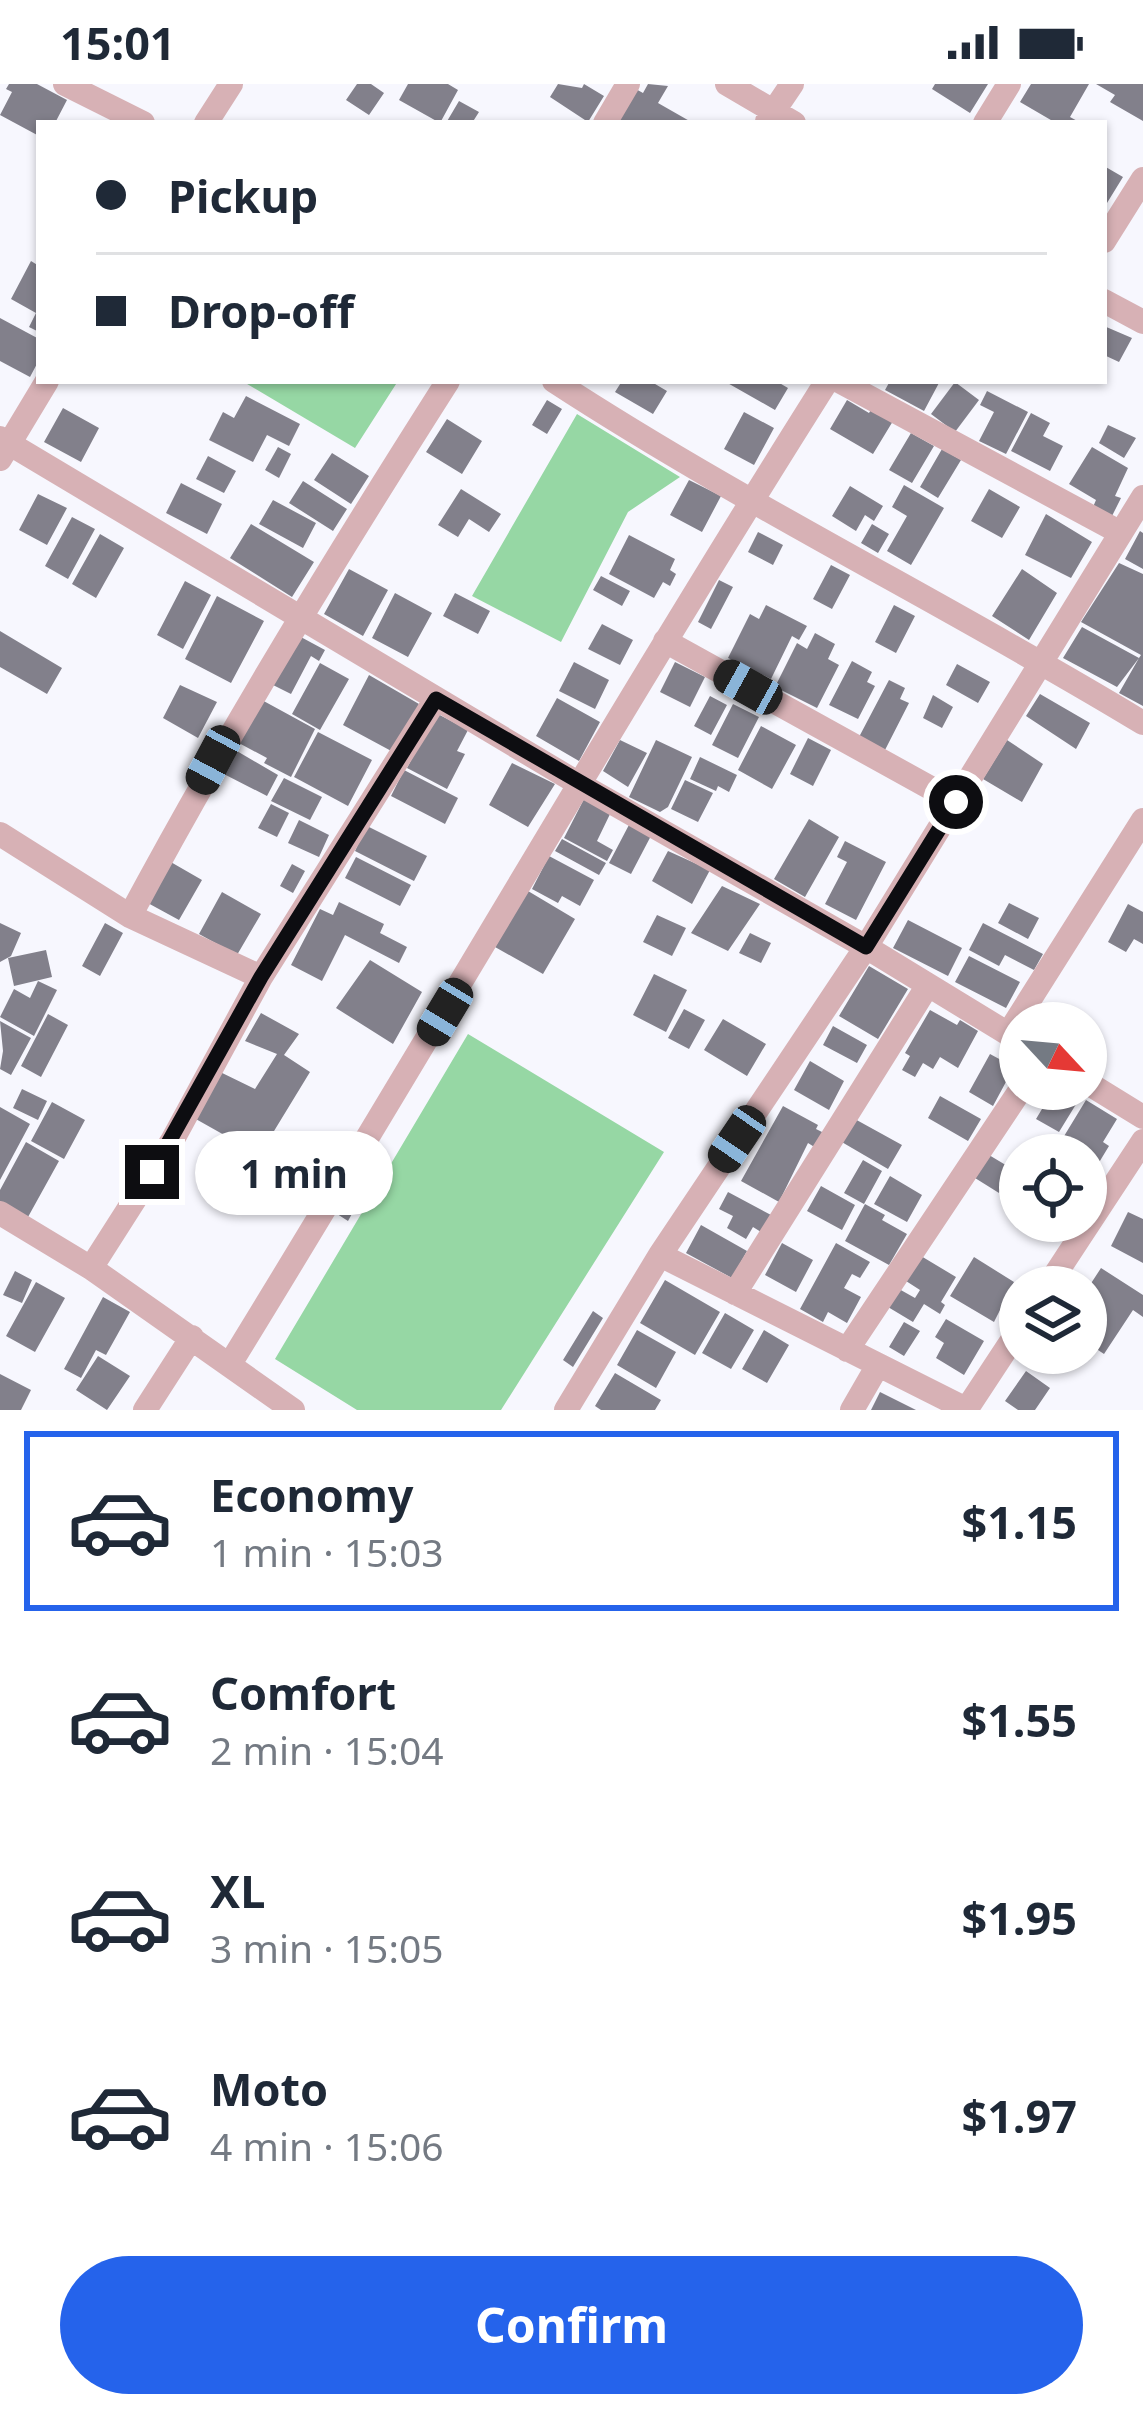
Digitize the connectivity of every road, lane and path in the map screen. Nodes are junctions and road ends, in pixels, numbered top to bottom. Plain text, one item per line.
1 (65, 84) edge
2 (231, 84) edge
3 (628, 84) edge
4 (728, 84) edge
5 (792, 84) edge
6 (1009, 84) edge
7 (778, 119) edge
8 (137, 120) edge
9 (208, 120) edge
10 (607, 120) edge
11 (987, 120) edge
12 (1143, 179) edge
13 (1107, 236) edge
14 (1107, 303) edge
15 (1143, 322) edge
16 (45, 384) edge
17 (446, 384) edge
18 (825, 384) edge
19 (844, 384) edge
20 (590, 391) edge
21 (3, 446) edge
22 (1143, 497) edge
23 (751, 501) junction
24 (1121, 533) junction
25 (298, 616) junction
26 (665, 641) junction
27 (1042, 662) junction
28 (436, 699) junction
29 (1143, 723) edge
30 (581, 785) junction
31 (956, 802) junction
32 (1143, 820) edge
33 (0, 834) edge
34 (130, 916) junction
35 (866, 947) junction
36 (261, 977) junction
37 (928, 985) junction
38 (1035, 1002) edge
39 (999, 1028) edge
40 (1107, 1095) edge
41 (1007, 1110) edge
42 (1143, 1118) edge
43 (1143, 1141) edge
44 (0, 1213) edge
45 (660, 1255) junction
46 (1061, 1266) edge
47 (91, 1268) junction
48 (735, 1293) junction
49 (193, 1337) junction
50 (847, 1350) junction
51 (999, 1360) edge
52 (230, 1364) junction
53 (878, 1365) junction
54 (145, 1410) edge
55 (293, 1410) edge
56 (566, 1410) edge
57 (852, 1410) edge
58 (967, 1410) edge

1 - 8 street
2 - 9 street
3 - 10 street
4 - 7 street
5 - 7 street
6 - 11 street
12 - 13 street
14 - 15 street
16 - 21 street
17 - 25 street
18 - 23 street
19 - 24 street
20 - 23 street
21 - 25 street
22 - 24 street
23 - 26 street
23 - 27 street
24 - 27 street
25 - 28 street
25 - 34 street
26 - 30 street
26 - 31 street
27 - 29 street
27 - 31 street
28 - 30 street
28 - 36 street
30 - 35 street
30 - 52 street
31 - 35 street
32 - 38 street
33 - 34 street
34 - 36 street
35 - 37 street
35 - 45 street
36 - 47 street
37 - 39 street
37 - 48 street
40 - 42 street
41 - 50 street
43 - 46 street
44 - 47 street
45 - 48 street
45 - 56 street
47 - 49 street
48 - 50 street
49 - 52 street
49 - 54 street
50 - 53 street
51 - 58 street
52 - 55 street
53 - 57 street
53 - 58 street

